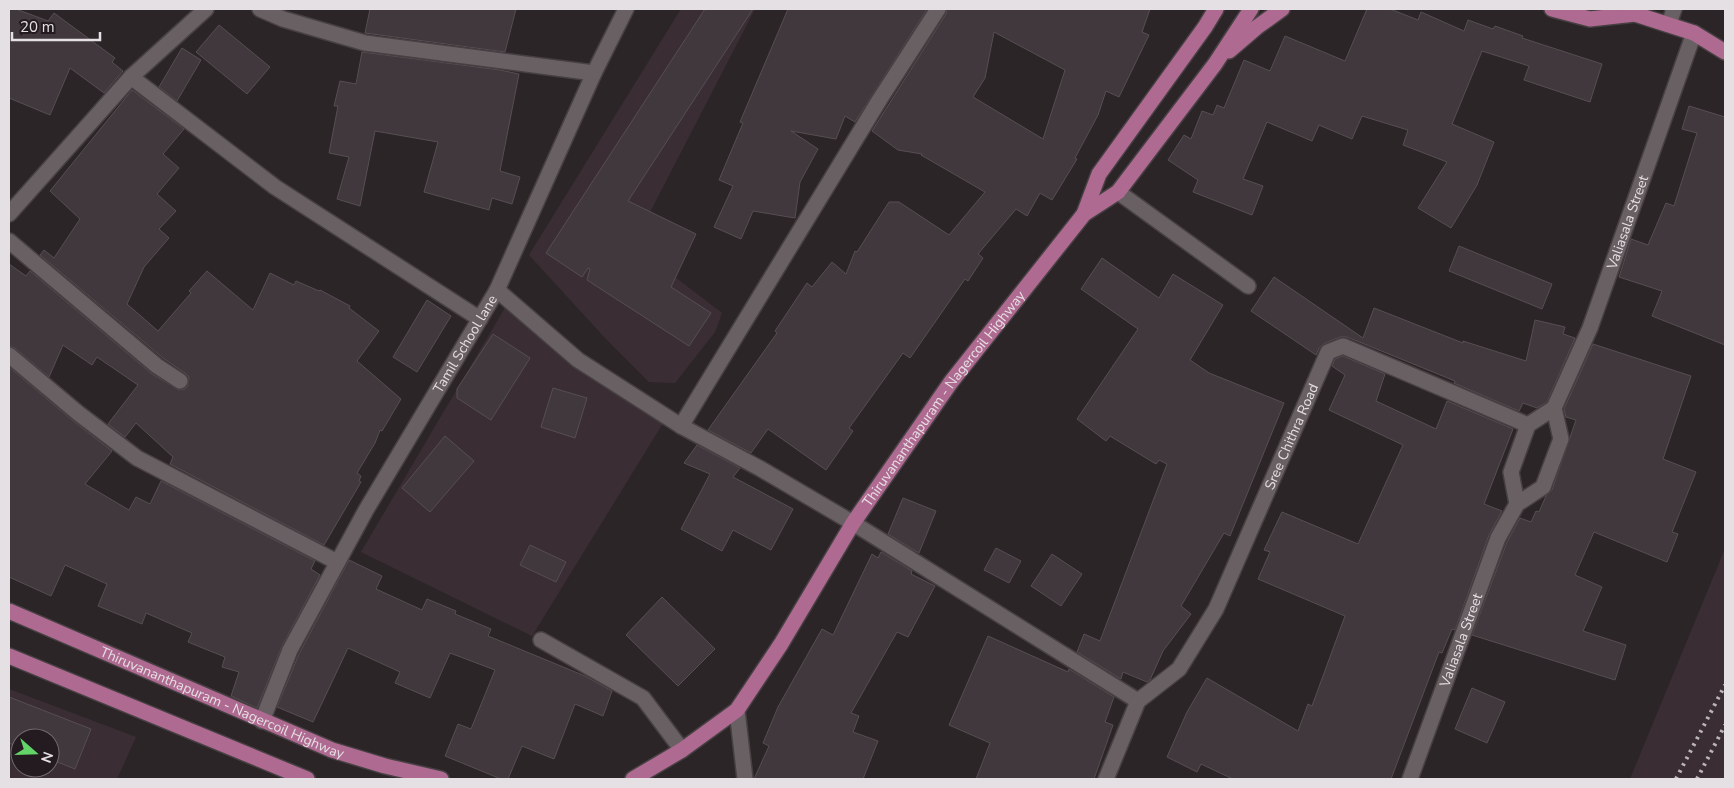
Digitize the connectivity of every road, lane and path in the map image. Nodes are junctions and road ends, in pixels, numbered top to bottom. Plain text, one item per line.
1 (206, 9) edge
2 (260, 9) edge
3 (626, 9) edge
4 (938, 9) edge
5 (1216, 9) edge
6 (1250, 9) edge
7 (1282, 9) edge
8 (1552, 9) edge
9 (1674, 9) edge
10 (1631, 12) edge
11 (1669, 24) junction
12 (1694, 33) junction
13 (1725, 52) edge
14 (1215, 64) junction
15 (594, 73) junction
16 (131, 77) junction
17 (1118, 192) junction
18 (9, 214) edge
19 (1084, 214) junction
20 (9, 241) edge
21 (1248, 286) dead end
22 (497, 290) junction
23 (480, 319) junction
24 (9, 355) edge
25 (180, 381) dead end
26 (1554, 408) junction
27 (1528, 425) junction
28 (681, 426) junction
29 (1516, 504) junction
30 (853, 523) junction
31 (337, 562) junction
32 (9, 611) edge
33 (541, 640) dead end
34 (9, 656) edge
35 (1138, 701) junction
36 (737, 710) junction
37 (262, 721) junction
38 (682, 750) junction
39 (307, 779) edge
40 (440, 779) edge
41 (633, 779) edge
42 (745, 779) edge
43 (1106, 779) edge
44 (1410, 779) edge

1 - 16 street
2 - 15 street
3 - 15 street
4 - 28 street
5 - 19 main road
6 - 14 main road, Thiruvananthapuram - Nagercoil Highway
7 - 14 main road
8 - 10 main road
9 - 11 street
10 - 11 main road
11 - 12 main road
12 - 13 main road
12 - 26 street, Valiasala Street
14 - 17 main road, Thiruvananthapuram - Nagercoil Highway
15 - 22 street
16 - 18 street
16 - 23 street
17 - 19 main road, Thiruvananthapuram - Nagercoil Highway
17 - 21 street
19 - 30 main road, Thiruvananthapuram - Nagercoil Highway
20 - 25 street
22 - 23 street, Tamil School lane
22 - 28 street, Tamil School lane
23 - 31 street, Tamil School lane
24 - 31 street
26 - 27 street
26 - 29 street
27 - 29 street
27 - 35 street, Sree Chithra Road
28 - 30 street, Tamil School lane
29 - 44 street, Valiasala Street
30 - 35 street
30 - 36 main road, Thiruvananthapuram - Nagercoil Highway
31 - 37 street, Tamil School lane
32 - 37 main road, Thiruvananthapuram - Nagercoil Highway
33 - 38 street
34 - 39 main road
35 - 43 street, Sree Chithra Road
36 - 38 main road, Thiruvananthapuram - Nagercoil Highway
36 - 42 street
37 - 40 main road, Thiruvananthapuram - Nagercoil Highway
38 - 41 main road, Thiruvananthapuram - Nagercoil Highway

